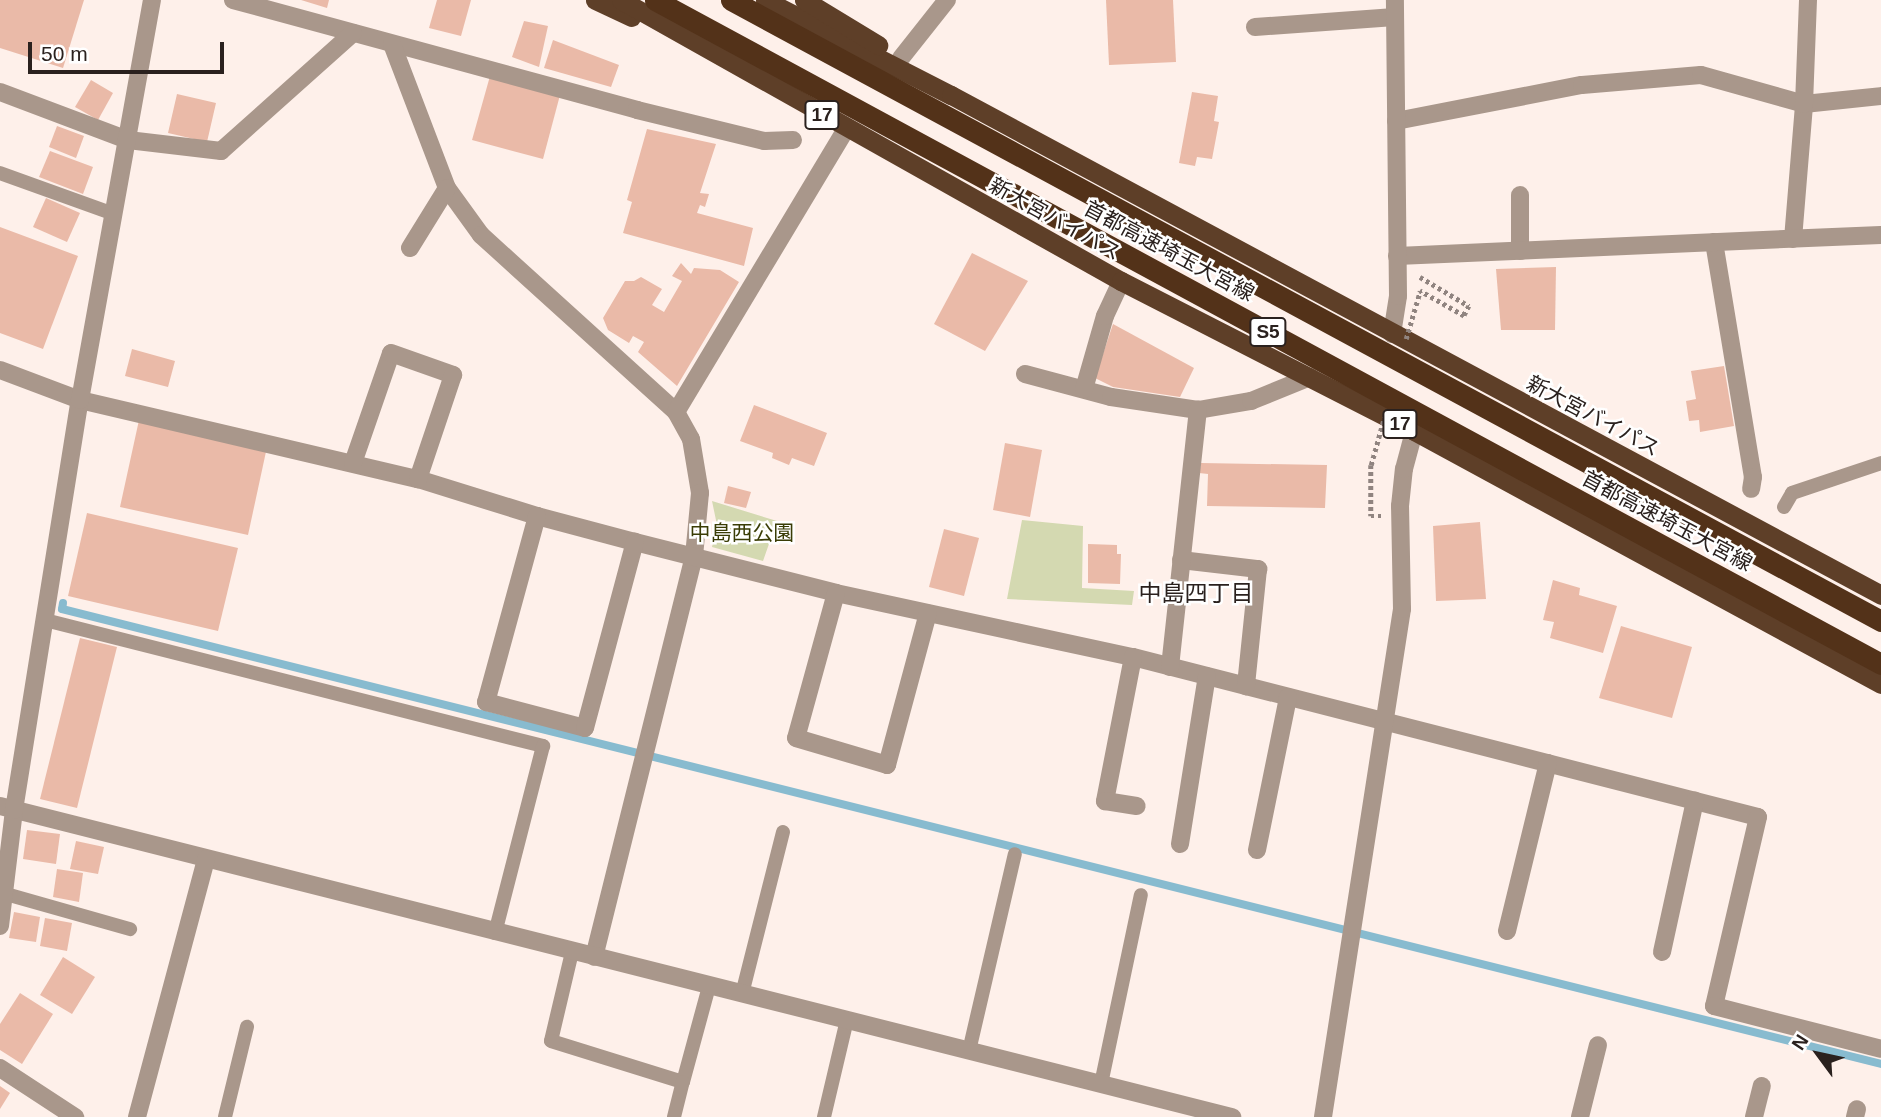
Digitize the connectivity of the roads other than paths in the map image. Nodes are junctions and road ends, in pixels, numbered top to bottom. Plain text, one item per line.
1 (152, 0) edge
2 (233, 0) edge
3 (595, 0) edge
4 (621, 0) edge
5 (655, 0) edge
6 (731, 0) edge
7 (765, 0) edge
8 (804, 0) edge
9 (947, 0) edge
10 (1808, 0) edge
11 (1395, 9) edge
12 (1255, 26) dead end
13 (353, 33) junction
14 (391, 44) junction
15 (901, 58) junction
16 (727, 61) junction
17 (0, 92) edge
18 (951, 95) junction
19 (1881, 96) edge
20 (1804, 104) junction
21 (1396, 121) junction
22 (846, 129) junction
23 (128, 140) junction
24 (793, 140) dead end
25 (0, 173) edge
26 (447, 188) junction
27 (1520, 195) dead end
28 (114, 214) junction
29 (1881, 235) edge
30 (1793, 239) junction
31 (1714, 242) junction
32 (410, 248) dead end
33 (1520, 251) junction
34 (1397, 256) junction
35 (1121, 281) junction
36 (1392, 334) junction
37 (0, 370) edge
38 (1025, 374) dead end
39 (1310, 377) junction
40 (1084, 389) junction
41 (80, 400) junction
42 (1198, 410) junction
43 (676, 412) junction
44 (1414, 431) junction
45 (353, 463) junction
46 (1881, 463) edge
47 (418, 479) junction
48 (1751, 489) dead end
49 (1784, 507) dead end
50 (537, 516) junction
51 (635, 542) junction
52 (694, 556) junction
53 (1181, 560) junction
54 (836, 593) junction
55 (1881, 594) edge
56 (928, 613) junction
57 (45, 620) junction
58 (1881, 621) edge
59 (1133, 657) junction
60 (1881, 664) edge
61 (1170, 667) junction
62 (1207, 676) junction
63 (1881, 684) edge
64 (1246, 686) junction
65 (1288, 697) junction
66 (1385, 722) junction
67 (1548, 763) junction
68 (1695, 801) junction
69 (1137, 806) dead end
70 (7, 808) edge
71 (783, 832) dead end
72 (1180, 844) dead end
73 (1257, 850) dead end
74 (1015, 854) dead end
75 (206, 859) junction
76 (6, 894) junction
77 (1141, 895) dead end
78 (0, 926) edge
79 (130, 929) dead end
80 (1507, 931) dead end
81 (495, 933) junction
82 (572, 952) junction
83 (1662, 952) dead end
84 (594, 957) junction
85 (709, 986) junction
86 (742, 994) junction
87 (847, 1020) junction
88 (247, 1027) dead end
89 (1598, 1045) dead end
90 (1881, 1049) edge
91 (969, 1051) junction
92 (0, 1068) edge
93 (683, 1082) junction
94 (1101, 1084) junction
95 (1762, 1086) dead end
96 (75, 1117) edge
97 (136, 1117) edge
98 (225, 1117) edge
99 (674, 1117) edge
100 (824, 1117) edge
101 (1232, 1117) edge
102 (1323, 1117) edge
103 (1580, 1117) edge
104 (1754, 1117) edge

1 - 23 street
2 - 13 street
3 - 16 highway, 17
4 - 16 highway, 新大宮バイパス / 17
5 - 60 highway, 首都高速埼玉大宮線 / S5, bridge
6 - 58 highway, 首都高速埼玉大宮線 / S5, bridge
7 - 18 highway, 新大宮バイパス
8 - 15 highway
9 - 15 street
10 - 20 street
11 - 12 street
11 - 21 street
13 - 14 street
13 - 23 street
14 - 24 street
14 - 26 street
15 - 18 highway
16 - 22 highway, 新大宮バイパス / 17
17 - 23 street
18 - 36 highway, 新大宮バイパス
19 - 20 street
20 - 21 street
20 - 30 street
21 - 34 street
22 - 35 highway, 新大宮バイパス / 17
22 - 43 street
23 - 28 street
25 - 28 lane
26 - 32 street
26 - 43 street
27 - 33 street
28 - 41 street
29 - 30 street
30 - 31 street
31 - 33 street
31 - 48 street
33 - 34 street
34 - 36 street
35 - 39 highway, 新大宮バイパス / 17
35 - 40 street
36 - 55 highway, 新大宮バイパス
37 - 41 street
38 - 40 street
39 - 42 street
39 - 44 highway, 新大宮バイパス / 17
40 - 42 street
41 - 45 street
41 - 57 street
42 - 53 street
43 - 52 street
44 - 63 highway, 新大宮バイパス / 17
44 - 66 street
45 - 47 street
45 - 47 street
46 - 49 lane
47 - 50 street
50 - 51 street
50 - 51 street
51 - 52 street
52 - 54 street
52 - 84 street
53 - 61 street
53 - 64 street
54 - 56 street
54 - 56 street
56 - 59 street
57 - 70 street
57 - 81 lane
59 - 61 street
59 - 69 street
61 - 62 street
62 - 64 street
62 - 72 street
64 - 65 street
65 - 66 street
65 - 73 street
66 - 67 street
66 - 102 street
67 - 68 street
67 - 80 street
68 - 83 street
68 - 90 street
70 - 75 street
70 - 76 street
71 - 86 lane
74 - 91 lane
75 - 81 street
75 - 97 street
76 - 78 street
76 - 79 lane
77 - 94 lane
81 - 82 street
82 - 84 street
82 - 93 lane
84 - 85 street
85 - 86 street
85 - 93 lane
86 - 87 street
87 - 91 street
87 - 100 lane
88 - 98 lane
89 - 103 street
91 - 94 street
92 - 96 street
93 - 99 lane
94 - 101 street
95 - 104 street

